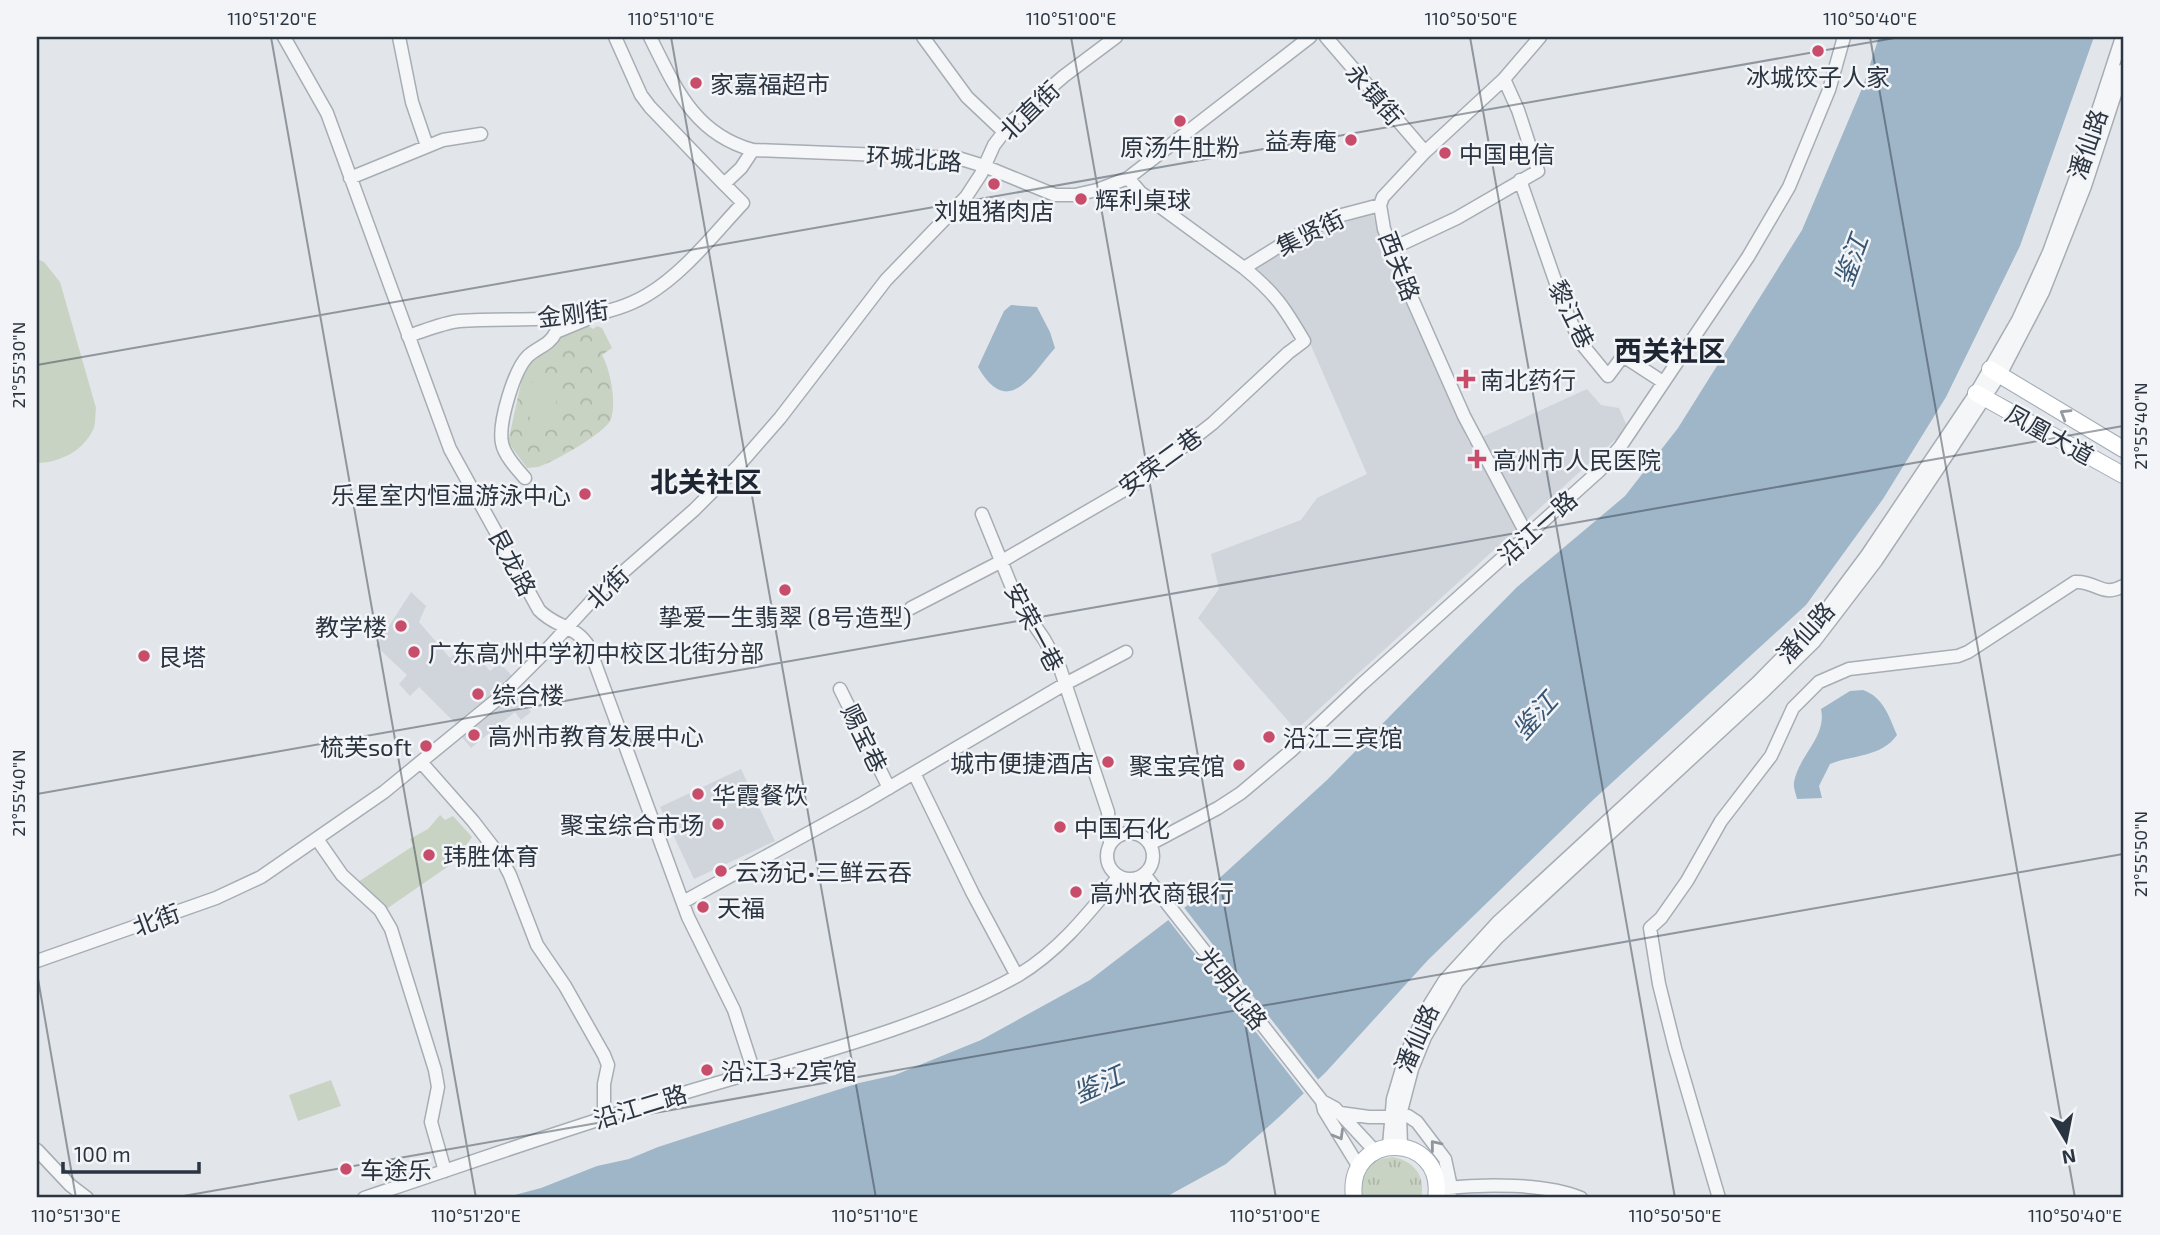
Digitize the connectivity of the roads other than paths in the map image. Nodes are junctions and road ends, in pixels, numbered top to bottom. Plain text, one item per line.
1 (284, 37) edge
2 (399, 37) edge
3 (615, 37) edge
4 (650, 37) edge
5 (923, 37) edge
6 (1116, 37) edge
7 (1310, 37) edge
8 (1326, 37) edge
9 (1540, 37) edge
10 (1844, 37) edge
11 (2122, 37) edge
12 (2123, 69) edge
13 (1504, 79) junction
14 (1003, 131) junction
15 (481, 134) dead end
16 (427, 146) junction
17 (753, 150) junction
18 (1425, 152) junction
19 (984, 166) junction
20 (350, 178) junction
21 (1128, 178) junction
22 (1520, 180) junction
23 (724, 184) junction
24 (1380, 205) junction
25 (1391, 249) junction
26 (1244, 268) junction
27 (591, 314) junction
28 (408, 336) junction
29 (1304, 341) joint
30 (1994, 372) junction
31 (1663, 382) junction
32 (1980, 396) junction
33 (2123, 449) edge
34 (2123, 475) edge
35 (525, 478) dead end
36 (982, 514) dead end
37 (1527, 536) junction
38 (1002, 561) junction
39 (2123, 586) edge
40 (911, 608) dead end
41 (568, 627) junction
42 (1126, 652) dead end
43 (1065, 684) junction
44 (841, 689) dead end
45 (421, 762) junction
46 (914, 774) junction
47 (889, 788) junction
48 (1108, 812) junction
49 (1132, 832) junction
50 (317, 839) junction
51 (1110, 843) junction
52 (1150, 844) junction
53 (1144, 874) junction
54 (1119, 876) junction
55 (683, 902) junction
56 (37, 961) edge
57 (1017, 976) junction
58 (754, 1072) junction
59 (1322, 1101) junction
60 (1340, 1113) junction
61 (1396, 1115) junction
62 (604, 1116) junction
63 (1388, 1148) junction
64 (37, 1150) edge
65 (1359, 1167) junction
66 (445, 1171) junction
67 (1443, 1193) edge
68 (87, 1198) edge
69 (364, 1198) edge
70 (1353, 1198) edge
71 (1581, 1198) edge
72 (1719, 1198) edge

1 - 20 street, 艮龙路
2 - 16 street
3 - 23 street
4 - 17 street, 环城北路
5 - 14 street
6 - 14 street, 北直街
7 - 21 street, 环城北路
8 - 18 street, 永镇街
9 - 13 street, 西关路
10 - 31 street, 沿江一路
11 - 30 street, 潘仙路
12 - 30 street, 潘仙路
13 - 18 street, 西关路
13 - 22 street
14 - 19 street, 北直街
15 - 16 street
16 - 20 street
17 - 19 street, 环城北路
17 - 23 street
18 - 24 street, 西关路
19 - 21 street, 环城北路
19 - 41 street, 北街
20 - 28 street, 艮龙路
21 - 26 street, 集贤街
22 - 25 street
22 - 31 street, 黎江巷
23 - 27 street, 金刚街
24 - 25 street, 西关路
24 - 26 street, 集贤街
25 - 37 street, 西关路
26 - 29 street, 集贤街
27 - 28 street, 金刚街
27 - 35 street
28 - 41 street, 艮龙路
29 - 38 street, 安荣二巷
30 - 32 street, 潘仙路
33 -> 30 main road, 凤凰大道
31 - 37 street, 沿江一路
32 - 34 main road, 凤凰大道
32 - 61 street, 潘仙路
36 - 38 street, 安荣一巷
37 - 52 street, 沿江一路
38 - 40 street, 安荣一巷
38 - 43 street, 安荣一巷
39 - 72 street
41 - 45 street, 北街
41 - 55 street, 艮龙路
42 - 43 street
43 - 46 street
43 - 48 street, 安荣一巷
44 - 47 street, 赐宝巷
45 - 50 street, 北街
45 - 62 street
46 - 47 street
46 - 57 street
47 - 55 street
48 - 49 street
48 - 51 street, 安荣一巷
49 - 51 street
49 - 52 street
50 - 56 street, 北街
50 - 66 street
51 - 54 street
52 - 53 street
53 - 54 street
53 - 59 street, 光明北路
54 - 57 street, 沿江二路
55 - 58 street, 艮龙路
57 - 58 street, 沿江二路
58 - 62 street, 沿江二路
59 - 60 street, 光明北路
59 -> 65 street, 光明北路
60 - 61 street
60 - 63 street, 光明北路
61 - 63 street, 潘仙路
67 -> 61 street
62 - 66 street, 沿江二路
63 - 65 main road
63 - 67 main road, 光明北路
64 - 68 street
65 - 70 main road
66 - 69 street, 沿江二路
67 - 71 street

